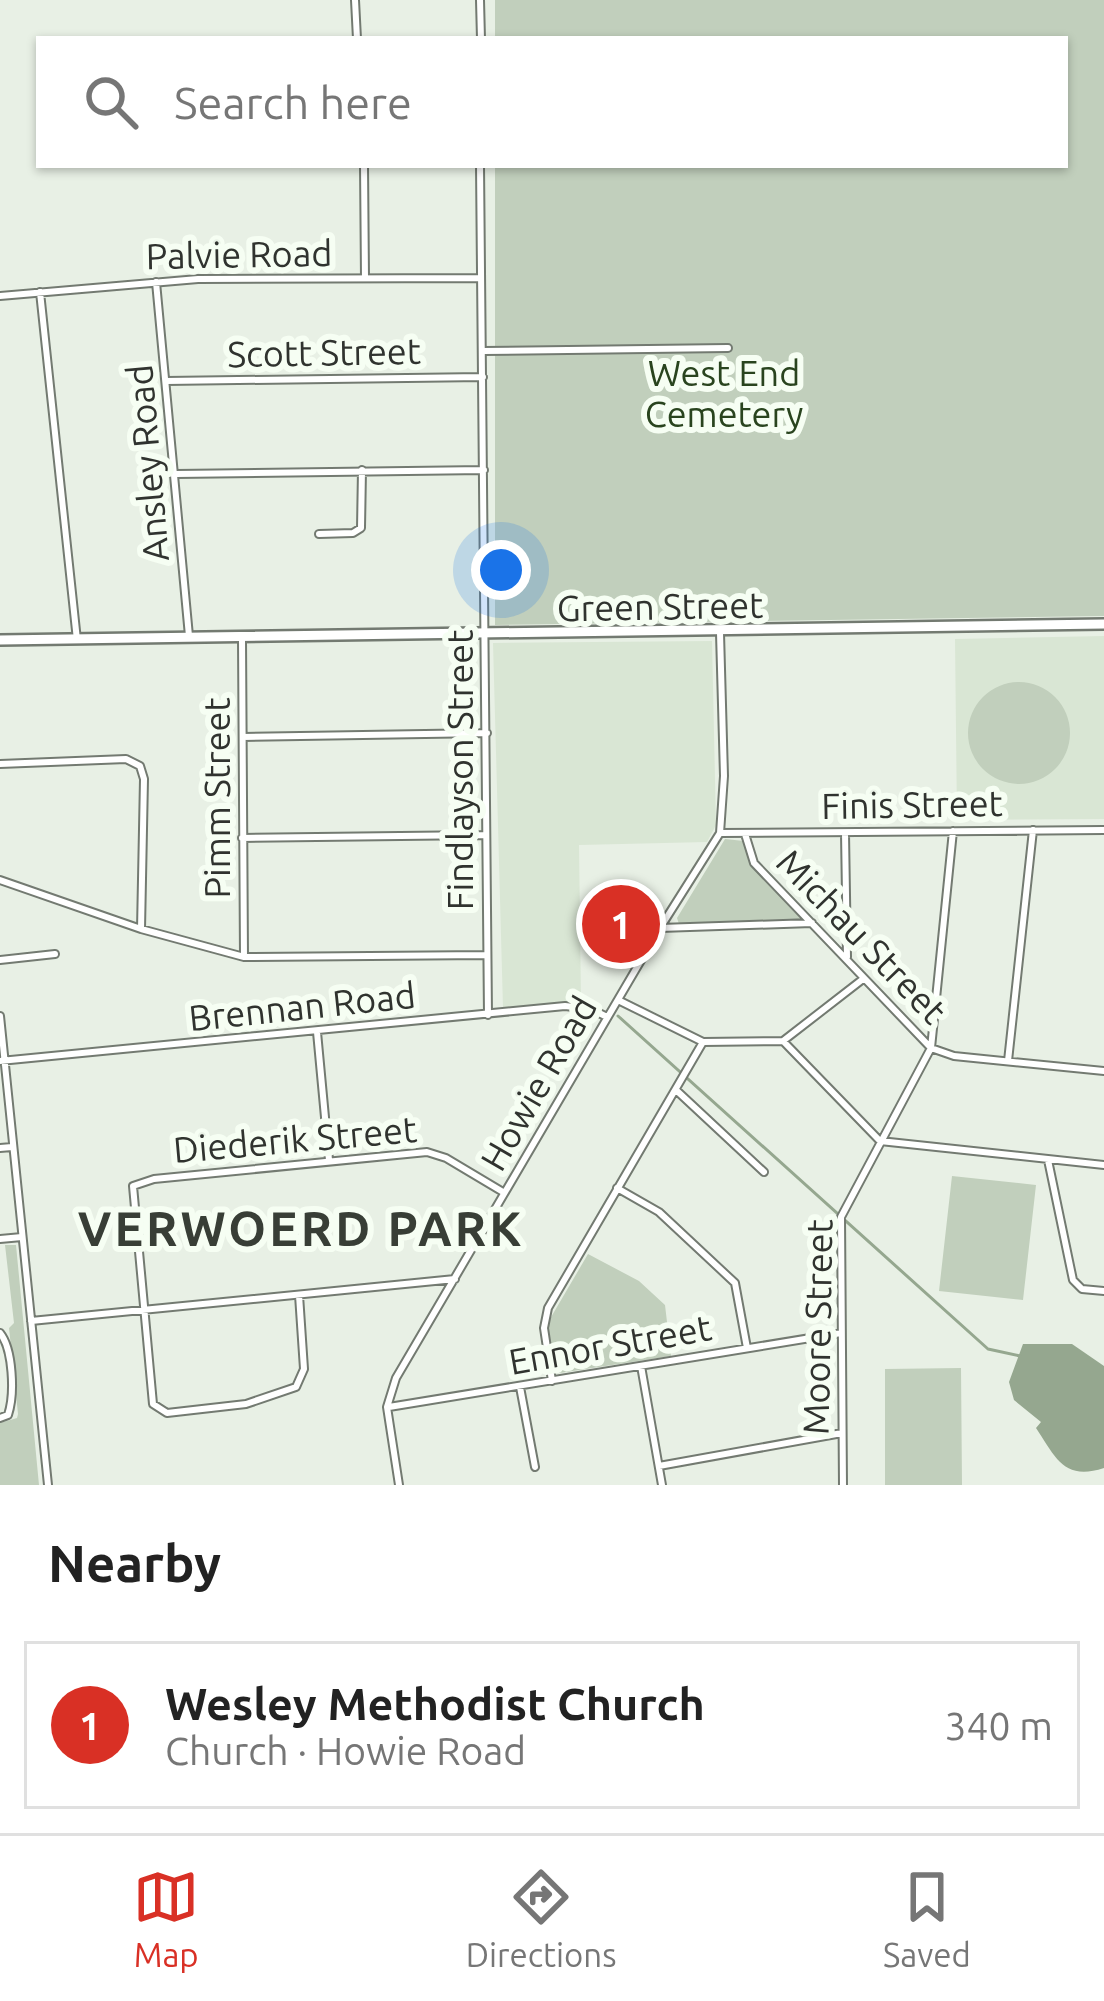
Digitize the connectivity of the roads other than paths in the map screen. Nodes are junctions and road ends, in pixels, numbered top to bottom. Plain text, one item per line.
1 (356, 0) edge
2 (480, 0) edge
3 (357, 36) edge
4 (481, 36) edge
5 (364, 168) edge
6 (480, 168) edge
7 (365, 278) junction
8 (480, 278) junction
9 (156, 282) junction
10 (40, 292) junction
11 (0, 296) edge
12 (728, 348) dead end
13 (482, 350) junction
14 (483, 376) junction
15 (166, 381) junction
16 (362, 470) junction
17 (485, 470) junction
18 (176, 474) junction
19 (319, 534) dead end
20 (1104, 624) edge
21 (720, 633) junction
22 (487, 636) junction
23 (189, 639) junction
24 (242, 639) junction
25 (0, 640) edge
26 (77, 640) junction
27 (487, 733) junction
28 (243, 737) junction
29 (0, 764) edge
30 (1034, 830) junction
31 (1104, 830) edge
32 (953, 831) junction
33 (845, 832) junction
34 (720, 833) junction
35 (745, 834) junction
36 (484, 835) junction
37 (242, 838) junction
38 (0, 880) edge
39 (812, 923) junction
40 (660, 928) junction
41 (140, 929) junction
42 (55, 954) dead end
43 (486, 956) junction
44 (244, 958) junction
45 (0, 960) edge
46 (847, 961) junction
47 (863, 979) junction
48 (618, 1000) junction
49 (488, 1015) junction
50 (0, 1016) edge
51 (608, 1017) junction
52 (317, 1032) junction
53 (703, 1042) junction
54 (783, 1042) junction
55 (931, 1048) junction
56 (2, 1061) edge
57 (1009, 1061) junction
58 (1104, 1070) edge
59 (676, 1090) junction
60 (880, 1142) junction
61 (12, 1147) junction
62 (0, 1148) edge
63 (329, 1160) junction
64 (1048, 1160) junction
65 (1104, 1166) edge
66 (764, 1172) dead end
67 (617, 1188) junction
68 (505, 1193) junction
69 (22, 1238) junction
70 (0, 1239) edge
71 (455, 1279) junction
72 (1104, 1291) edge
73 (299, 1294) junction
74 (142, 1309) junction
75 (31, 1321) junction
76 (841, 1333) junction
77 (2, 1334) edge
78 (747, 1348) junction
79 (641, 1366) junction
80 (552, 1381) junction
81 (520, 1387) junction
82 (387, 1407) junction
83 (2, 1418) edge
84 (842, 1433) junction
85 (658, 1466) junction
86 (535, 1467) dead end
87 (48, 1485) edge
88 (399, 1485) edge
89 (662, 1485) edge
90 (843, 1485) edge

1 - 3 street
2 - 4 street
5 - 7 street
6 - 8 street, Findlayson Street
7 - 8 street, Palvie Road
7 - 9 street, Palvie Road
8 - 13 street, Findlayson Street
9 - 10 street, Palvie Road
9 - 15 street, Ansley Road
10 - 11 street, Palvie Road
10 - 26 street
12 - 13 street
13 - 14 street, Findlayson Street
14 - 15 street, Scott Street
14 - 17 street, Findlayson Street
15 - 18 street, Ansley Road
16 - 17 street
16 - 18 street
16 - 19 street
17 - 22 street, Findlayson Street
18 - 23 street, Ansley Road
20 - 21 street, Green Street
21 - 22 street, Green Street
21 - 34 street, Howie Road
22 - 24 street, Green Street
22 - 27 street, Findlayson Street
23 - 24 street, Green Street
23 - 26 street, Green Street
24 - 28 street, Pimm Street
25 - 26 street, Green Street
27 - 28 street
27 - 36 street, Findlayson Street
28 - 37 street, Pimm Street
29 - 41 street
30 - 31 street, Finis Street
30 - 32 street, Finis Street
30 - 57 street
32 - 33 street, Finis Street
32 - 55 street
33 - 35 street, Finis Street
33 - 46 street
34 - 35 street, Finis Street
34 - 40 street, Howie Road
35 - 39 street, Michau Street
36 - 37 street
36 - 43 street, Findlayson Street
37 - 44 street, Pimm Street
38 - 41 street
39 - 40 street
39 - 46 street, Michau Street
40 - 48 street, Howie Road
41 - 44 street
42 - 45 street
43 - 44 street
43 - 49 street, Findlayson Street
46 - 47 street, Michau Street
47 - 54 street
47 - 55 street, Michau Street
48 - 51 street, Howie Road
48 - 53 street
49 - 51 street, Brennan Road
49 - 52 street, Brennan Road
50 - 56 street
51 - 68 street, Howie Road
52 - 56 street, Brennan Road
52 - 63 street
53 - 54 street
53 - 59 street
54 - 60 street
55 - 57 street, Michau Street
55 - 60 street, Moore Street
56 - 61 street
57 - 58 street, Michau Street
59 - 66 street
59 - 67 street
60 - 64 street
60 - 76 street, Moore Street
61 - 62 street
61 - 69 street
63 - 68 street, Diederik Street
63 - 74 street, Diederik Street
64 - 65 street
64 - 72 street
67 - 78 street
67 - 80 street
68 - 71 street, Howie Road
69 - 70 street
69 - 75 street
71 - 73 street
71 - 82 street, Howie Road
73 - 74 street
73 - 74 street
74 - 75 street
75 - 87 street
76 - 78 street, Ennor Street
76 - 84 street, Moore Street
77 - 83 street
78 - 79 street, Ennor Street
79 - 80 street, Ennor Street
79 - 85 street
80 - 81 street, Ennor Street
81 - 82 street, Ennor Street
81 - 86 street
82 - 88 street
84 - 85 street
84 - 90 street, Moore Street
85 - 89 street

